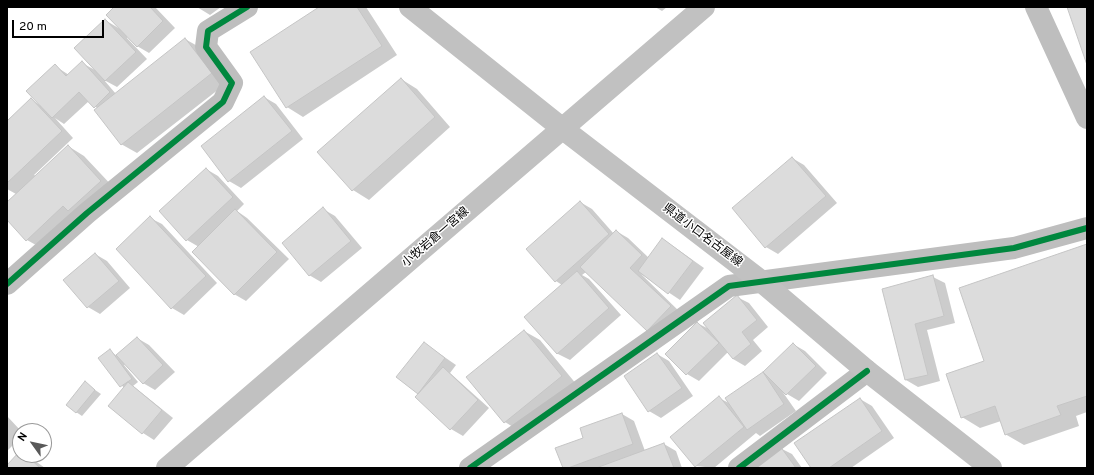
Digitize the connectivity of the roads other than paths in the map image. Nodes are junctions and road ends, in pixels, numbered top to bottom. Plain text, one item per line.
1 (248, 7) edge
2 (410, 7) edge
3 (704, 7) edge
4 (1036, 7) edge
5 (1087, 118) edge
6 (563, 129) junction
7 (1087, 228) edge
8 (761, 281) junction
9 (7, 284) edge
10 (867, 371) junction
11 (167, 468) edge
12 (470, 468) edge
13 (739, 468) edge
14 (991, 468) edge

1 - 9 street
2 - 6 main road, 県道小口名古屋線
3 - 6 main road, 小牧岩倉一宮線
4 - 5 street
6 - 8 main road, 県道小口名古屋線
6 - 11 main road, 小牧岩倉一宮線
7 - 8 street
8 - 10 main road, 県道小口名古屋線
8 - 12 street
10 - 13 street
10 - 14 main road, 県道小口名古屋線

